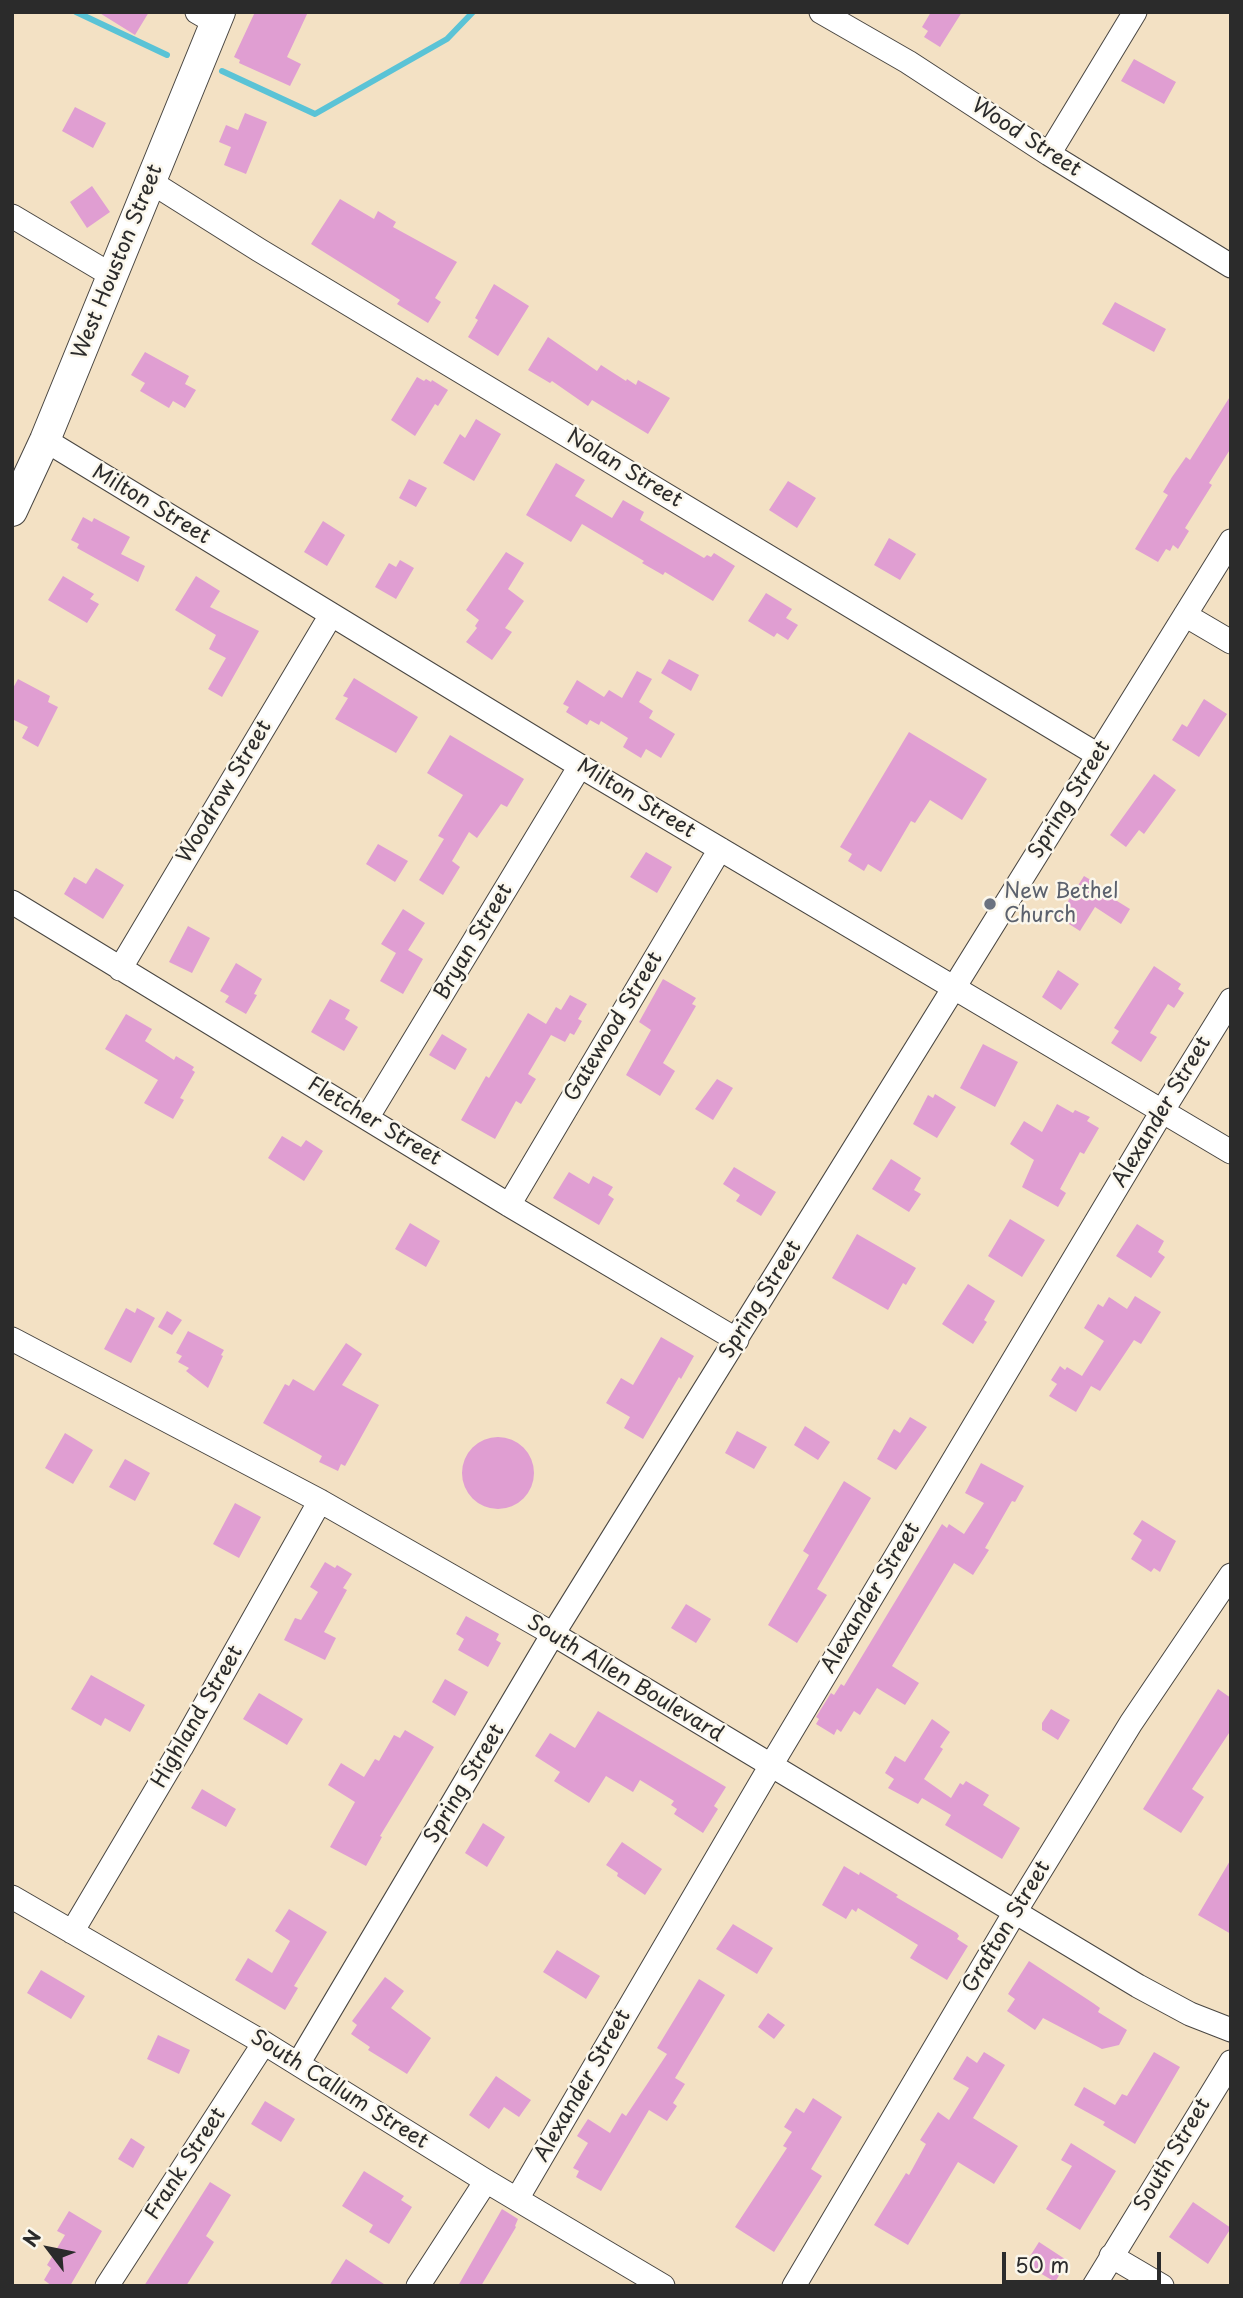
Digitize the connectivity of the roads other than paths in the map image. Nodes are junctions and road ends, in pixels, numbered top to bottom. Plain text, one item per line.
1 (821, 12) edge
2 (1135, 12) edge
3 (211, 16) edge
4 (1049, 154) junction
5 (151, 182) junction
6 (12, 216) edge
7 (1231, 266) edge
8 (113, 276) junction
9 (45, 440) junction
10 (12, 511) edge
11 (1231, 541) edge
12 (331, 615) junction
13 (1185, 615) junction
14 (1231, 642) edge
15 (1098, 755) junction
16 (580, 766) junction
17 (720, 849) junction
18 (12, 902) edge
19 (120, 969) junction
20 (953, 987) junction
21 (1231, 1000) edge
22 (1163, 1110) junction
23 (367, 1118) junction
24 (1231, 1152) edge
25 (509, 1205) junction
26 (12, 1339) edge
27 (737, 1340) junction
28 (320, 1501) junction
29 (1231, 1575) edge
30 (553, 1634) junction
31 (770, 1767) junction
32 (12, 1897) edge
33 (1015, 1912) junction
34 (72, 1932) junction
35 (1231, 2030) edge
36 (264, 2043) junction
37 (1231, 2062) edge
38 (298, 2064) junction
39 (486, 2180) junction
40 (517, 2199) junction
41 (1111, 2256) junction
42 (107, 2286) edge
43 (418, 2286) edge
44 (663, 2286) edge
45 (794, 2286) edge
46 (1094, 2286) edge
47 (1162, 2286) edge

1 - 4 street, Wood Street
2 - 4 street
3 - 5 main road, West Houston Street
4 - 7 street, Wood Street
5 - 8 main road, West Houston Street
5 - 15 street, Nolan Street
6 - 8 street
8 - 9 main road, West Houston Street
9 - 10 main road, West Houston Street
9 - 12 street, Milton Street
11 - 13 street, Spring Street
12 - 16 street, Milton Street
12 - 19 street, Woodrow Street
13 - 14 street
13 - 15 street, Spring Street
15 - 20 street, Spring Street
16 - 17 street, Milton Street
16 - 23 street, Bryan Street
17 - 20 street, Milton Street
17 - 25 street, Gatewood Street
18 - 19 street, Fletcher Street
19 - 23 street, Fletcher Street
20 - 22 street, Milton Street
20 - 27 street, Spring Street
21 - 22 street, Alexander Street
22 - 24 street, Milton Street
22 - 31 street, Alexander Street
23 - 25 street, Fletcher Street
25 - 27 street, Fletcher Street
26 - 28 street, South Allen Boulevard
27 - 30 street, Spring Street
28 - 30 street, South Allen Boulevard
28 - 34 street, Highland Street
29 - 33 street, Grafton Street
30 - 31 street, South Allen Boulevard
30 - 38 street, Spring Street
31 - 33 street, South Allen Boulevard
31 - 40 street, Alexander Street
32 - 34 street, South Callum Street
33 - 35 street, South Allen Boulevard
33 - 45 street, Grafton Street
34 - 36 street, South Callum Street
36 - 38 street, South Callum Street
36 - 42 street, Frank Street
37 - 41 street, South Street
38 - 39 street, South Callum Street
39 - 40 street, South Callum Street
39 - 43 street
40 - 44 street, South Callum Street
41 - 46 street, South Street
41 - 47 street

